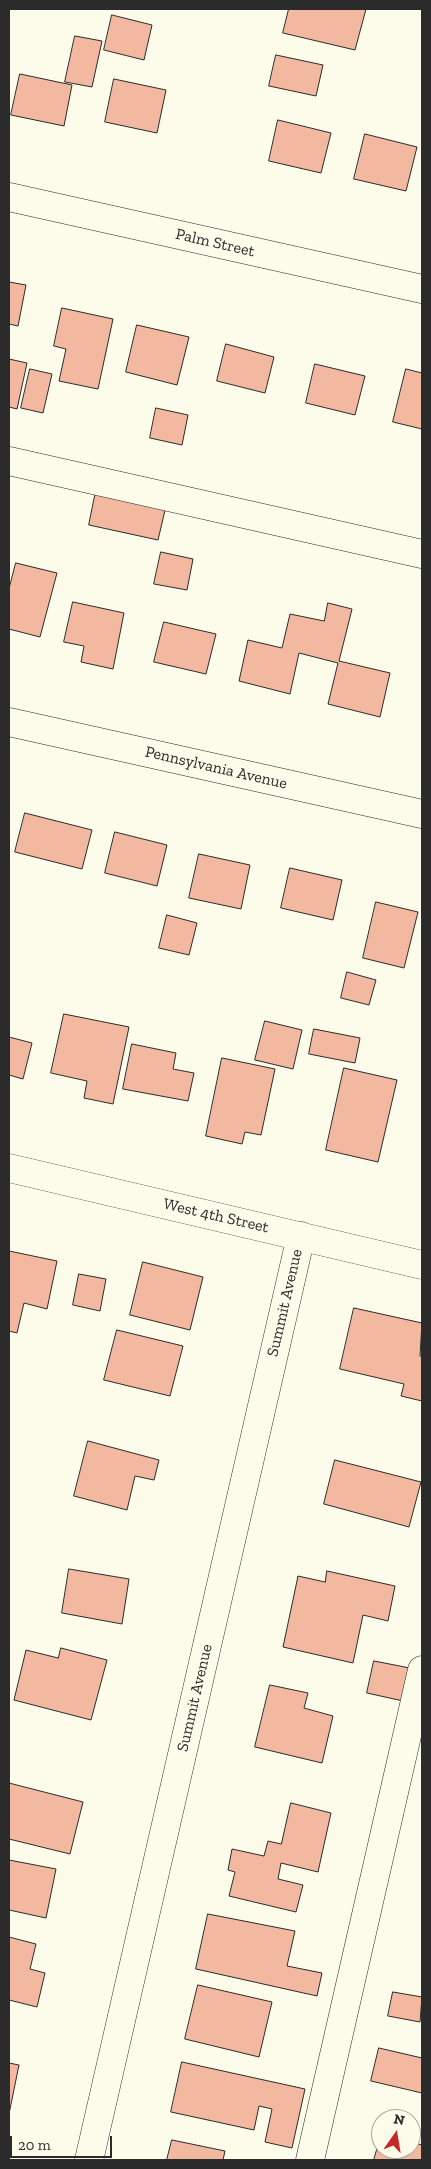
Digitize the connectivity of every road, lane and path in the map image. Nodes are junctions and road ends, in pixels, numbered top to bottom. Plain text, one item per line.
1 (9, 197) edge
2 (422, 289) edge
3 (9, 460) edge
4 (422, 554) edge
5 (9, 722) edge
6 (422, 814) edge
7 (9, 1168) edge
8 (301, 1236) junction
9 (422, 1262) edge
10 (422, 1670) edge
11 (89, 2160) edge
12 (310, 2160) edge

1 - 2 street, Palm Street
3 - 4 street
5 - 6 street, Pennsylvania Avenue
7 - 8 street, West 4th Street
8 - 9 street, West 4th Street
8 - 11 street, Summit Avenue
10 - 12 street

